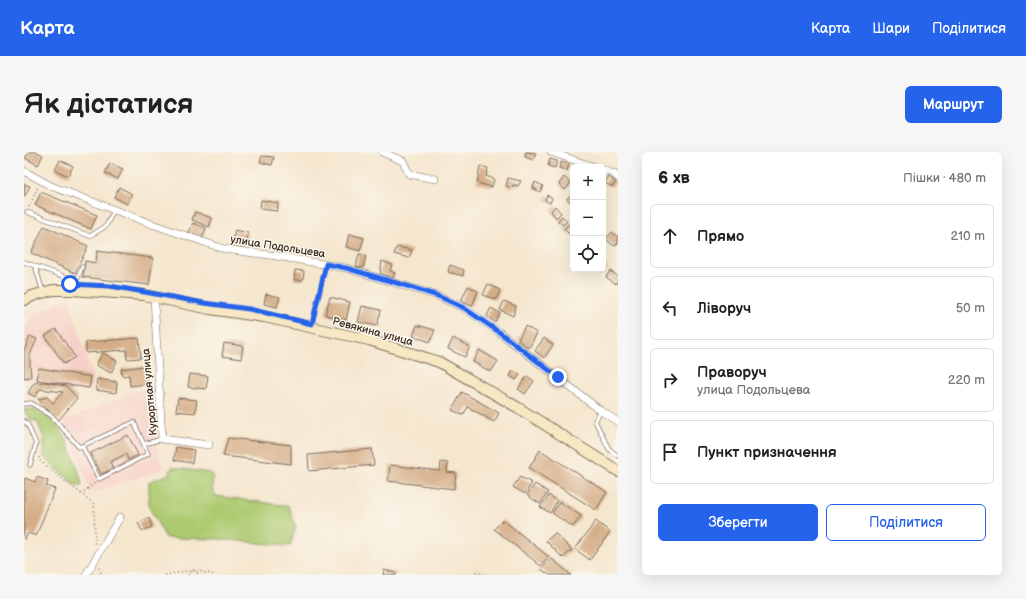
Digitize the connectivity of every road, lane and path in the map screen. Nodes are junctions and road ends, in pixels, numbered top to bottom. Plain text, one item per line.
1 (382, 152) edge
2 (551, 152) edge
3 (585, 164) edge
4 (24, 171) edge
5 (606, 171) edge
6 (618, 178) edge
7 (435, 179) dead end
8 (41, 180) junction
9 (114, 210) junction
10 (27, 212) joint
11 (24, 262) edge
12 (326, 264) junction
13 (35, 266) junction
14 (82, 267) dead end
15 (43, 293) junction
16 (154, 298) junction
17 (24, 300) edge
18 (312, 324) dead end
19 (24, 404) edge
20 (601, 411) junction
21 (24, 421) edge
22 (618, 422) edge
23 (162, 439) junction
24 (144, 444) junction
25 (82, 446) junction
26 (209, 446) dead end
27 (40, 453) dead end
28 (618, 456) edge
29 (30, 465) dead end
30 (618, 471) edge
31 (90, 488) dead end
32 (81, 494) junction
33 (120, 517) dead end
34 (95, 559) junction
35 (194, 570) junction
36 (86, 575) edge
37 (102, 575) edge
38 (165, 575) edge
39 (188, 575) edge
40 (200, 575) edge
41 (216, 575) edge
42 (473, 575) edge
43 (488, 575) edge

1 - 7 street
2 - 3 street
4 - 8 street, улица Подольцева
5 - 6 street
8 - 9 street, улица Подольцева
8 - 10 path
9 - 10 lane
9 - 12 street, улица Подольцева
11 - 13 lane
12 - 18 path
12 - 20 street, улица Подольцева
13 - 14 lane
13 - 15 lane
15 - 16 main road, Ревякина улица
15 - 17 main road, Ревякина улица
16 - 23 street, Курортная улица
16 - 30 main road, Ревякина улица
19 - 25 lane
20 - 22 street, улица Подольцева
20 - 28 lane
21 - 29 lane
23 - 24 lane
23 - 26 street, Курортная улица
24 - 25 lane
24 - 25 lane
27 - 32 path
31 - 32 path
32 - 34 path
33 - 34 street
34 - 36 street
34 - 37 path
35 - 38 path
35 - 39 path
35 - 40 path
35 - 41 path
42 - 43 path

